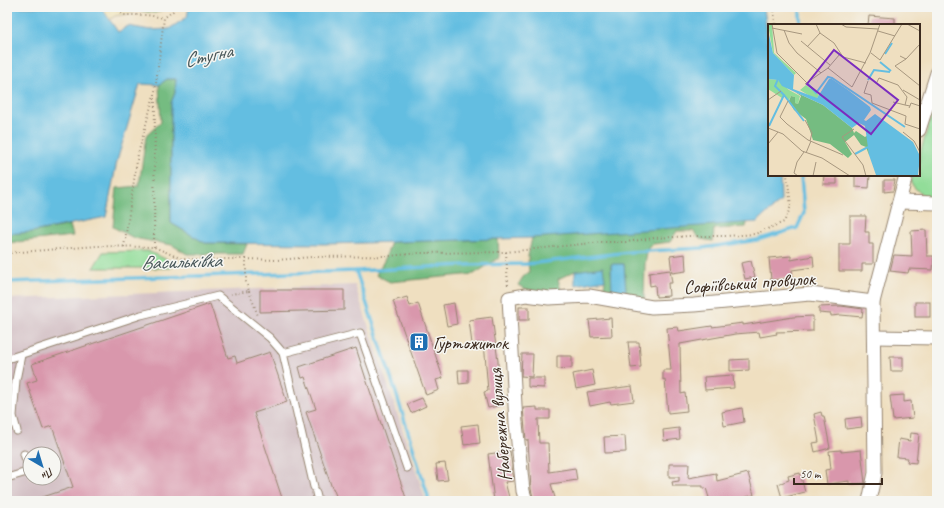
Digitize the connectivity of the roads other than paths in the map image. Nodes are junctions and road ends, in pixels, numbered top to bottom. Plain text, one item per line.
1 (937, 73) edge
2 (920, 127) edge
3 (906, 176) edge
4 (899, 202) junction
5 (937, 203) edge
6 (873, 302) junction
7 (652, 307) joint
8 (874, 337) junction
9 (937, 338) edge
10 (283, 353) junction
11 (21, 354) junction
12 (7, 359) edge
13 (17, 431) dead end
14 (407, 468) dead end
15 (22, 473) edge
16 (7, 478) edge
17 (316, 494) edge
18 (526, 501) edge
19 (869, 501) edge

1 - 2 street
3 - 4 street
4 - 5 street
4 - 6 street
6 - 7 street, Софіївський провулок
6 - 8 street
7 - 18 street, Набережна вулиця
8 - 9 street
8 - 19 street
10 - 11 lane
10 - 14 lane
10 - 17 lane
11 - 12 lane
11 - 13 lane
15 - 16 lane

